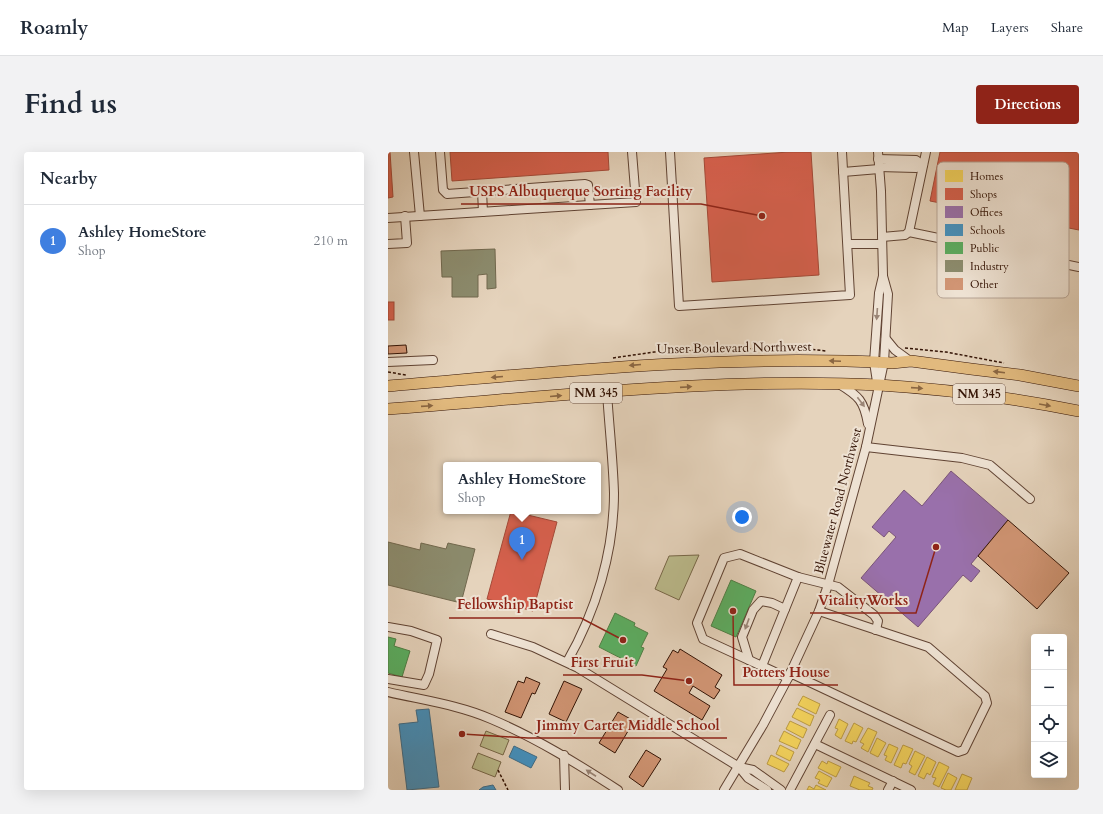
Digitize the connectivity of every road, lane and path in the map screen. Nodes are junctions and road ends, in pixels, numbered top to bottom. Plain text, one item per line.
1 (414, 152) edge
2 (440, 152) edge
3 (632, 152) edge
4 (670, 152) edge
5 (842, 152) edge
6 (926, 152) edge
7 (879, 162) edge
8 (923, 165) junction
9 (843, 172) junction
10 (482, 191) junction
11 (590, 205) junction
12 (484, 212) junction
13 (405, 216) junction
14 (420, 216) junction
15 (388, 218) edge
16 (909, 232) junction
17 (937, 238) edge
18 (882, 240) junction
19 (388, 244) edge
20 (848, 244) junction
21 (1069, 265) edge
22 (1079, 267) edge
23 (883, 276) junction
24 (886, 339) junction
25 (904, 348) dead end
26 (433, 360) dead end
27 (911, 361) junction
28 (388, 362) edge
29 (879, 362) junction
30 (1004, 363) dead end
31 (839, 384) junction
32 (878, 385) junction
33 (388, 386) edge
34 (1079, 386) edge
35 (607, 392) junction
36 (388, 409) edge
37 (1079, 411) edge
38 (869, 430) junction
39 (866, 447) junction
40 (1030, 500) dead end
41 (798, 577) junction
42 (828, 585) junction
43 (785, 608) junction
44 (819, 611) junction
45 (388, 627) edge
46 (876, 630) junction
47 (491, 634) dead end
48 (749, 660) junction
49 (567, 662) junction
50 (762, 666) junction
51 (789, 676) junction
52 (388, 679) edge
53 (388, 692) edge
54 (830, 715) dead end
55 (815, 744) junction
56 (564, 755) junction
57 (739, 767) junction
58 (498, 770) dead end
59 (892, 781) junction
60 (508, 790) edge
61 (565, 790) edge
62 (618, 790) edge
63 (724, 790) edge
64 (767, 790) edge
65 (781, 790) edge
66 (790, 790) edge
67 (888, 790) edge
68 (911, 790) edge

1 - 14 street
2 - 10 street
3 - 11 street
4 - 20 street
5 - 9 street
6 - 8 street
7 - 8 street
7 - 9 street
7 - 18 street, Bluewater Road Northwest
8 - 16 street
9 - 20 street
10 - 11 street
10 - 12 street
11 - 12 street
12 - 14 street
13 - 14 street
13 - 15 street
13 - 19 street
16 - 17 street
16 - 18 street
18 - 20 street
18 - 23 street, Bluewater Road Northwest
21 - 22 street
23 - 24 street, Bluewater Road Northwest
23 -> 29 street, Bluewater Road Northwest
24 - 27 street
24 - 29 street, Bluewater Road Northwest
25 - 30 path
26 - 28 street
27 - 29 main road, Unser Boulevard Northwest / NM 345
34 -> 27 main road, Unser Boulevard Northwest / NM 345
29 - 32 street, Bluewater Road Northwest
29 -> 33 main road, Unser Boulevard Northwest / NM 345
31 - 32 main road, NM 345
35 -> 31 main road, NM 345
31 -> 38 street
32 -> 37 main road, NM 345
32 - 38 street, Bluewater Road Northwest
36 -> 35 main road, NM 345
35 - 49 street
38 - 39 street, Bluewater Road Northwest
39 - 40 street
39 - 42 street, Bluewater Road Northwest
41 - 42 street
41 - 43 street
41 - 48 street
42 - 44 street, Bluewater Road Northwest
42 - 46 street
43 -> 48 street
43 - 50 street
44 - 46 street
44 - 51 street, Bluewater Road Northwest
45 - 52 street
46 - 51 street
47 - 49 street
48 - 50 street
49 - 57 street
50 - 51 street
51 - 57 street, Bluewater Road Northwest
53 - 56 street
54 - 55 street
55 - 59 street
55 - 66 street
56 - 61 street
62 -> 56 street
57 - 63 street, Bluewater Road Northwest
57 - 64 street
57 - 65 street
58 - 60 path
59 - 67 street
59 - 68 street

